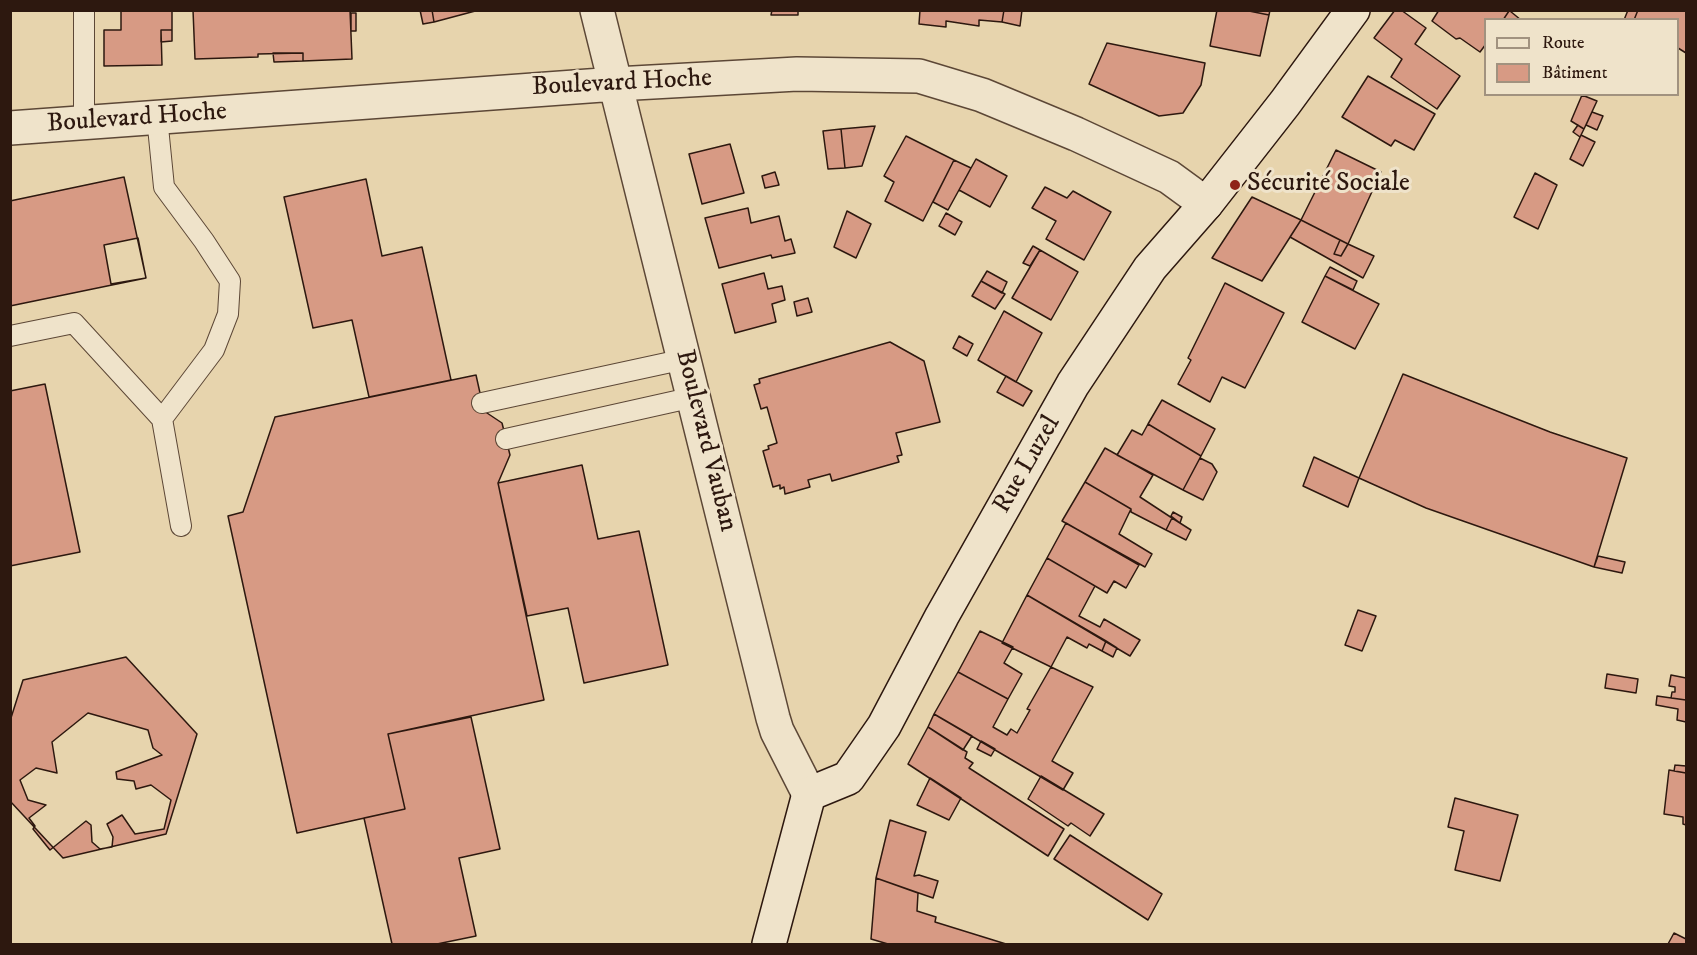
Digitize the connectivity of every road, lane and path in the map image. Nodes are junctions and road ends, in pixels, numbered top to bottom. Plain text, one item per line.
1 (84, 10) edge
2 (597, 10) edge
3 (1353, 10) edge
4 (615, 84) junction
5 (157, 117) junction
6 (84, 123) junction
7 (10, 128) edge
8 (1206, 204) junction
9 (10, 336) edge
10 (685, 359) junction
11 (694, 397) junction
12 (482, 403) dead end
13 (162, 419) junction
14 (506, 439) dead end
15 (181, 526) dead end
16 (809, 794) junction
17 (769, 945) edge

1 - 6 lane
2 - 4 street, Boulevard Vauban
3 - 8 street, Rue Luzel
4 - 5 street, Boulevard Hoche
4 - 8 street, Boulevard Hoche
4 - 10 street, Boulevard Vauban
5 - 6 street, Boulevard Hoche
5 - 13 lane
6 - 7 street, Boulevard Hoche
8 - 16 street, Rue Luzel
9 - 13 lane
10 - 11 street, Boulevard Vauban
10 - 12 lane
11 - 14 lane
11 - 16 street, Boulevard Vauban
13 - 15 lane
16 - 17 street

